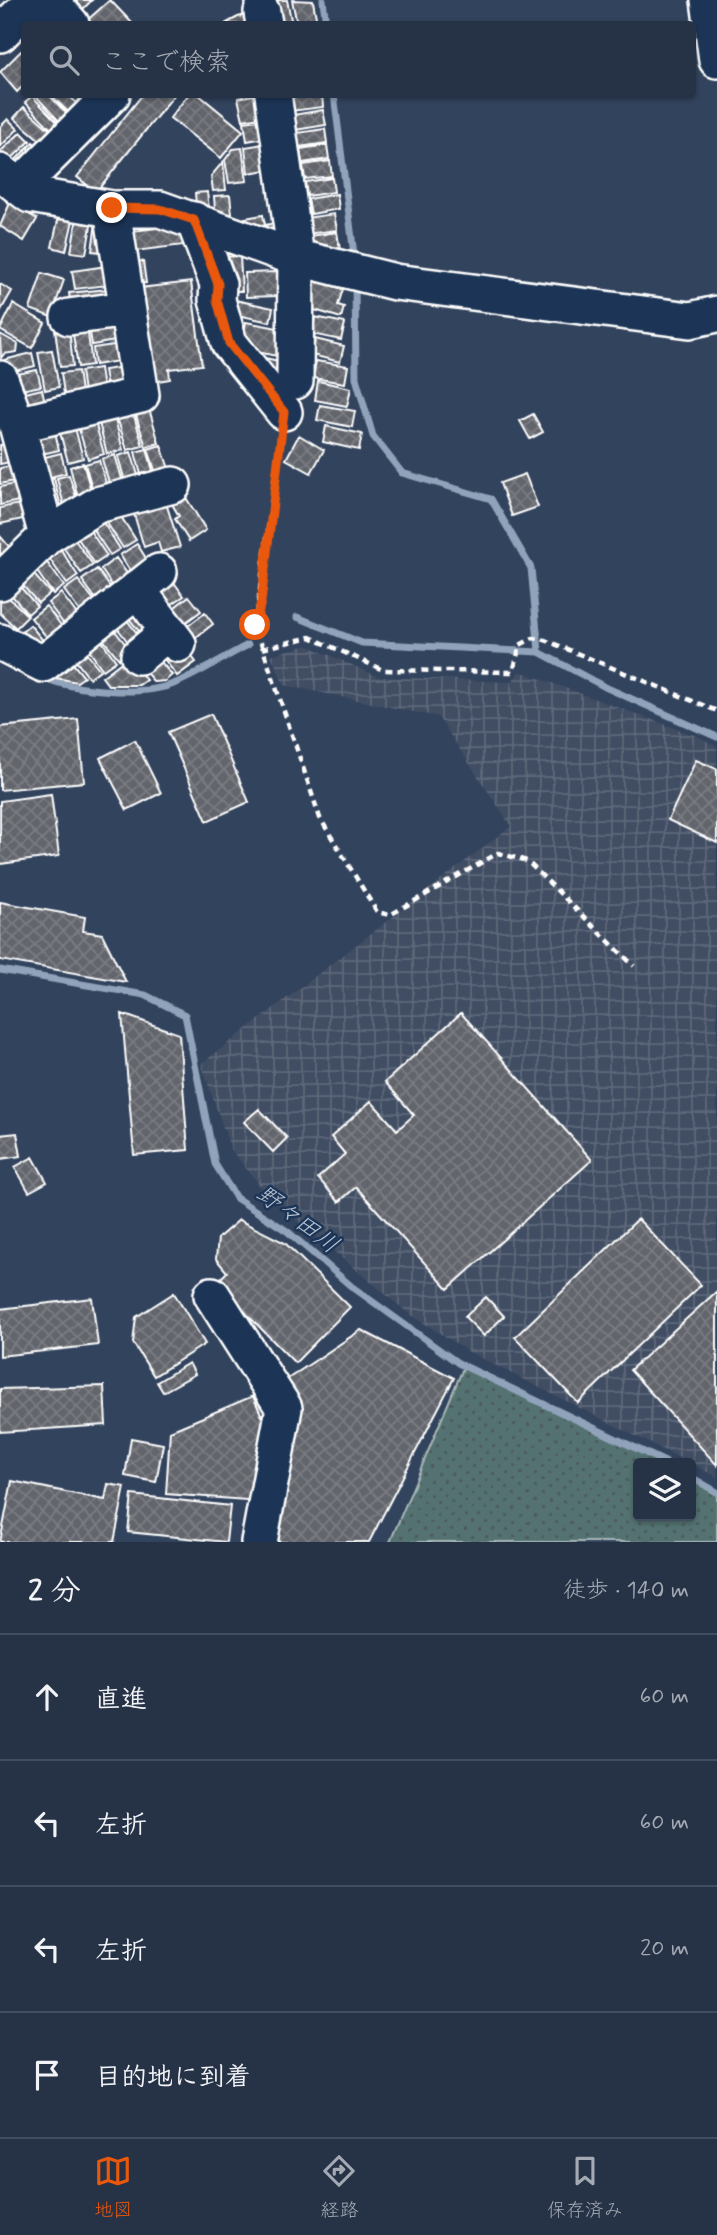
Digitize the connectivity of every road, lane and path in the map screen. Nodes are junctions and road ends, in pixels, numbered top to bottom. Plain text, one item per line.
1 (34, 0) edge
2 (49, 0) edge
3 (709, 0) edge
4 (68, 21) edge
5 (0, 34) edge
6 (717, 60) edge
7 (106, 98) edge
8 (274, 98) edge
9 (10, 179) edge
10 (112, 208) junction
11 (194, 220) junction
12 (296, 257) junction
13 (127, 309) junction
14 (717, 314) edge
15 (69, 317) dead end
16 (0, 379) edge
17 (290, 397) junction
18 (18, 425) junction
19 (173, 485) dead end
20 (47, 536) junction
21 (0, 582) edge
22 (0, 642) edge
23 (262, 649) junction
24 (139, 656) dead end
25 (717, 711) edge
26 (634, 966) dead end
27 (212, 1295) dead end
28 (259, 1542) edge

1 - 5 street
2 - 4 street
3 - 6 street
7 - 9 street
8 - 12 street
9 - 10 street
10 - 11 street
10 - 13 street
11 - 12 street
11 - 17 street
12 - 14 street
12 - 17 street
13 - 15 street
13 - 18 street
16 - 18 street
17 - 23 path
18 - 20 street
19 - 20 street
20 - 21 street
22 - 24 street
23 - 25 path
23 - 26 path
27 - 28 street

